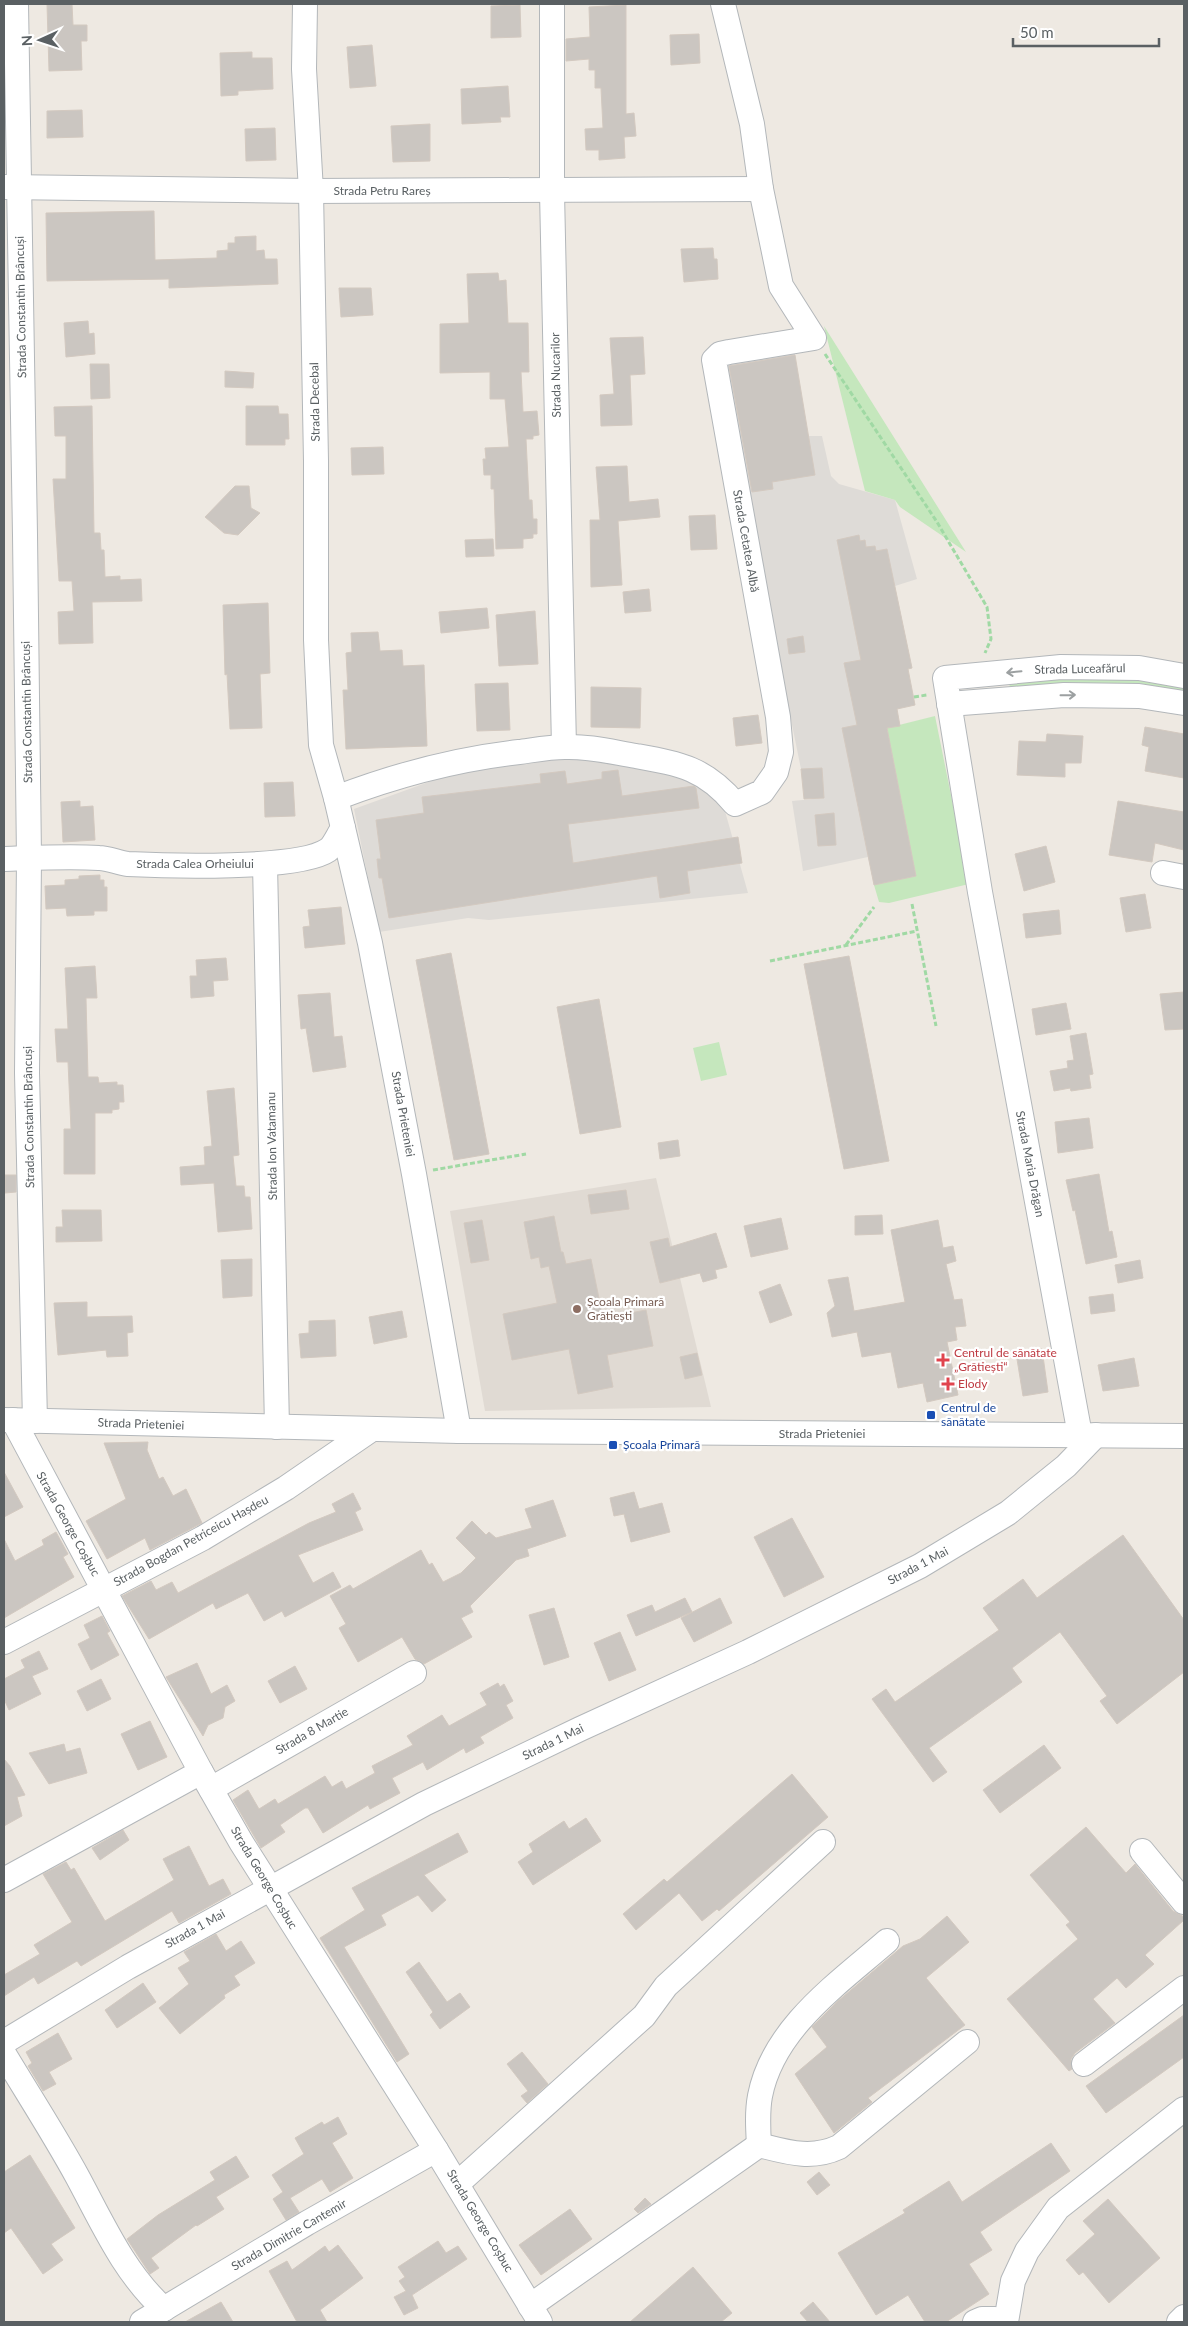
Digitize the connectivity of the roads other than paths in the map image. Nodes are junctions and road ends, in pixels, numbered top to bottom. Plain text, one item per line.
1 (16, 4) edge
2 (305, 4) edge
3 (552, 4) edge
4 (723, 4) edge
5 (11, 187) edge
6 (761, 189) junction
7 (311, 191) junction
8 (552, 192) junction
9 (1184, 676) edge
10 (945, 678) joint
11 (1184, 703) edge
12 (950, 704) junction
13 (564, 747) junction
14 (336, 798) junction
15 (343, 828) junction
16 (29, 858) junction
17 (4, 859) edge
18 (265, 864) junction
19 (17, 1420) edge
20 (277, 1427) junction
21 (372, 1429) junction
22 (459, 1431) junction
23 (1088, 1435) junction
24 (1184, 1436) edge
25 (104, 1589) junction
26 (4, 1642) edge
27 (414, 1672) dead end
28 (206, 1781) junction
29 (823, 1842) dead end
30 (1142, 1852) dead end
31 (4, 1880) edge
32 (268, 1888) junction
33 (1184, 1902) edge
34 (887, 1941) dead end
35 (1184, 1988) edge
36 (4, 2042) edge
37 (967, 2042) dead end
38 (4, 2054) edge
39 (1084, 2064) dead end
40 (1184, 2109) edge
41 (759, 2145) junction
42 (436, 2150) junction
43 (457, 2184) junction
44 (164, 2309) junction
45 (535, 2314) edge
46 (1184, 2317) edge
47 (142, 2322) edge
48 (975, 2322) edge
49 (999, 2322) edge
50 (1006, 2322) edge
51 (1179, 2322) edge

1 - 5 street, Strada Constantin Brâncuși
2 - 7 street, Strada Decebal
3 - 8 street, Strada Nucarilor
4 - 6 street
5 - 7 street, Strada Petru Rareș
5 - 16 street, Strada Constantin Brâncuși
6 - 8 street, Strada Petru Rareș
6 - 13 street, Strada Cetatea Albă
7 - 8 street, Strada Petru Rareș
7 - 14 street, Strada Decebal
8 - 13 street, Strada Nucarilor
9 -> 10 street, Strada Luceafărul
10 - 12 street, Strada Maria Drăgan
12 -> 11 street
12 - 23 street, Strada Maria Drăgan
13 - 14 street
14 - 15 street, Strada Prieteniei
15 - 18 street, Strada Calea Orheiului
15 - 22 street, Strada Prieteniei
16 - 17 street, Strada Calea Orheiului
16 - 18 street, Strada Calea Orheiului
16 - 19 street, Strada Constantin Brâncuși
18 - 20 street, Strada Ion Vatamanu
19 - 20 street, Strada Prieteniei
19 - 25 street, Strada George Coșbuc
20 - 21 street, Strada Prieteniei
21 - 22 street, Strada Prieteniei
21 - 25 street, Strada Bogdan Petriceicu Hașdeu
22 - 23 street, Strada Prieteniei
23 - 24 street, Strada Prieteniei
23 - 32 street, Strada 1 Mai
25 - 26 street, Strada Bogdan Petriceicu Hașdeu
25 - 28 street, Strada George Coșbuc
27 - 28 street, Strada 8 Martie
28 - 31 street, Strada 8 Martie
28 - 32 street, Strada George Coșbuc
29 - 43 street
30 - 33 street
32 - 36 street, Strada 1 Mai
32 - 42 street, Strada George Coșbuc
34 - 41 street
35 - 39 street
37 - 41 street
38 - 44 street
40 - 50 street
41 - 45 street
42 - 43 street, Strada George Coșbuc
42 - 44 street, Strada Dimitrie Cantemir
43 - 45 street, Strada George Coșbuc
44 - 47 street, Strada Dimitrie Cantemir
46 - 51 street
48 - 49 street

